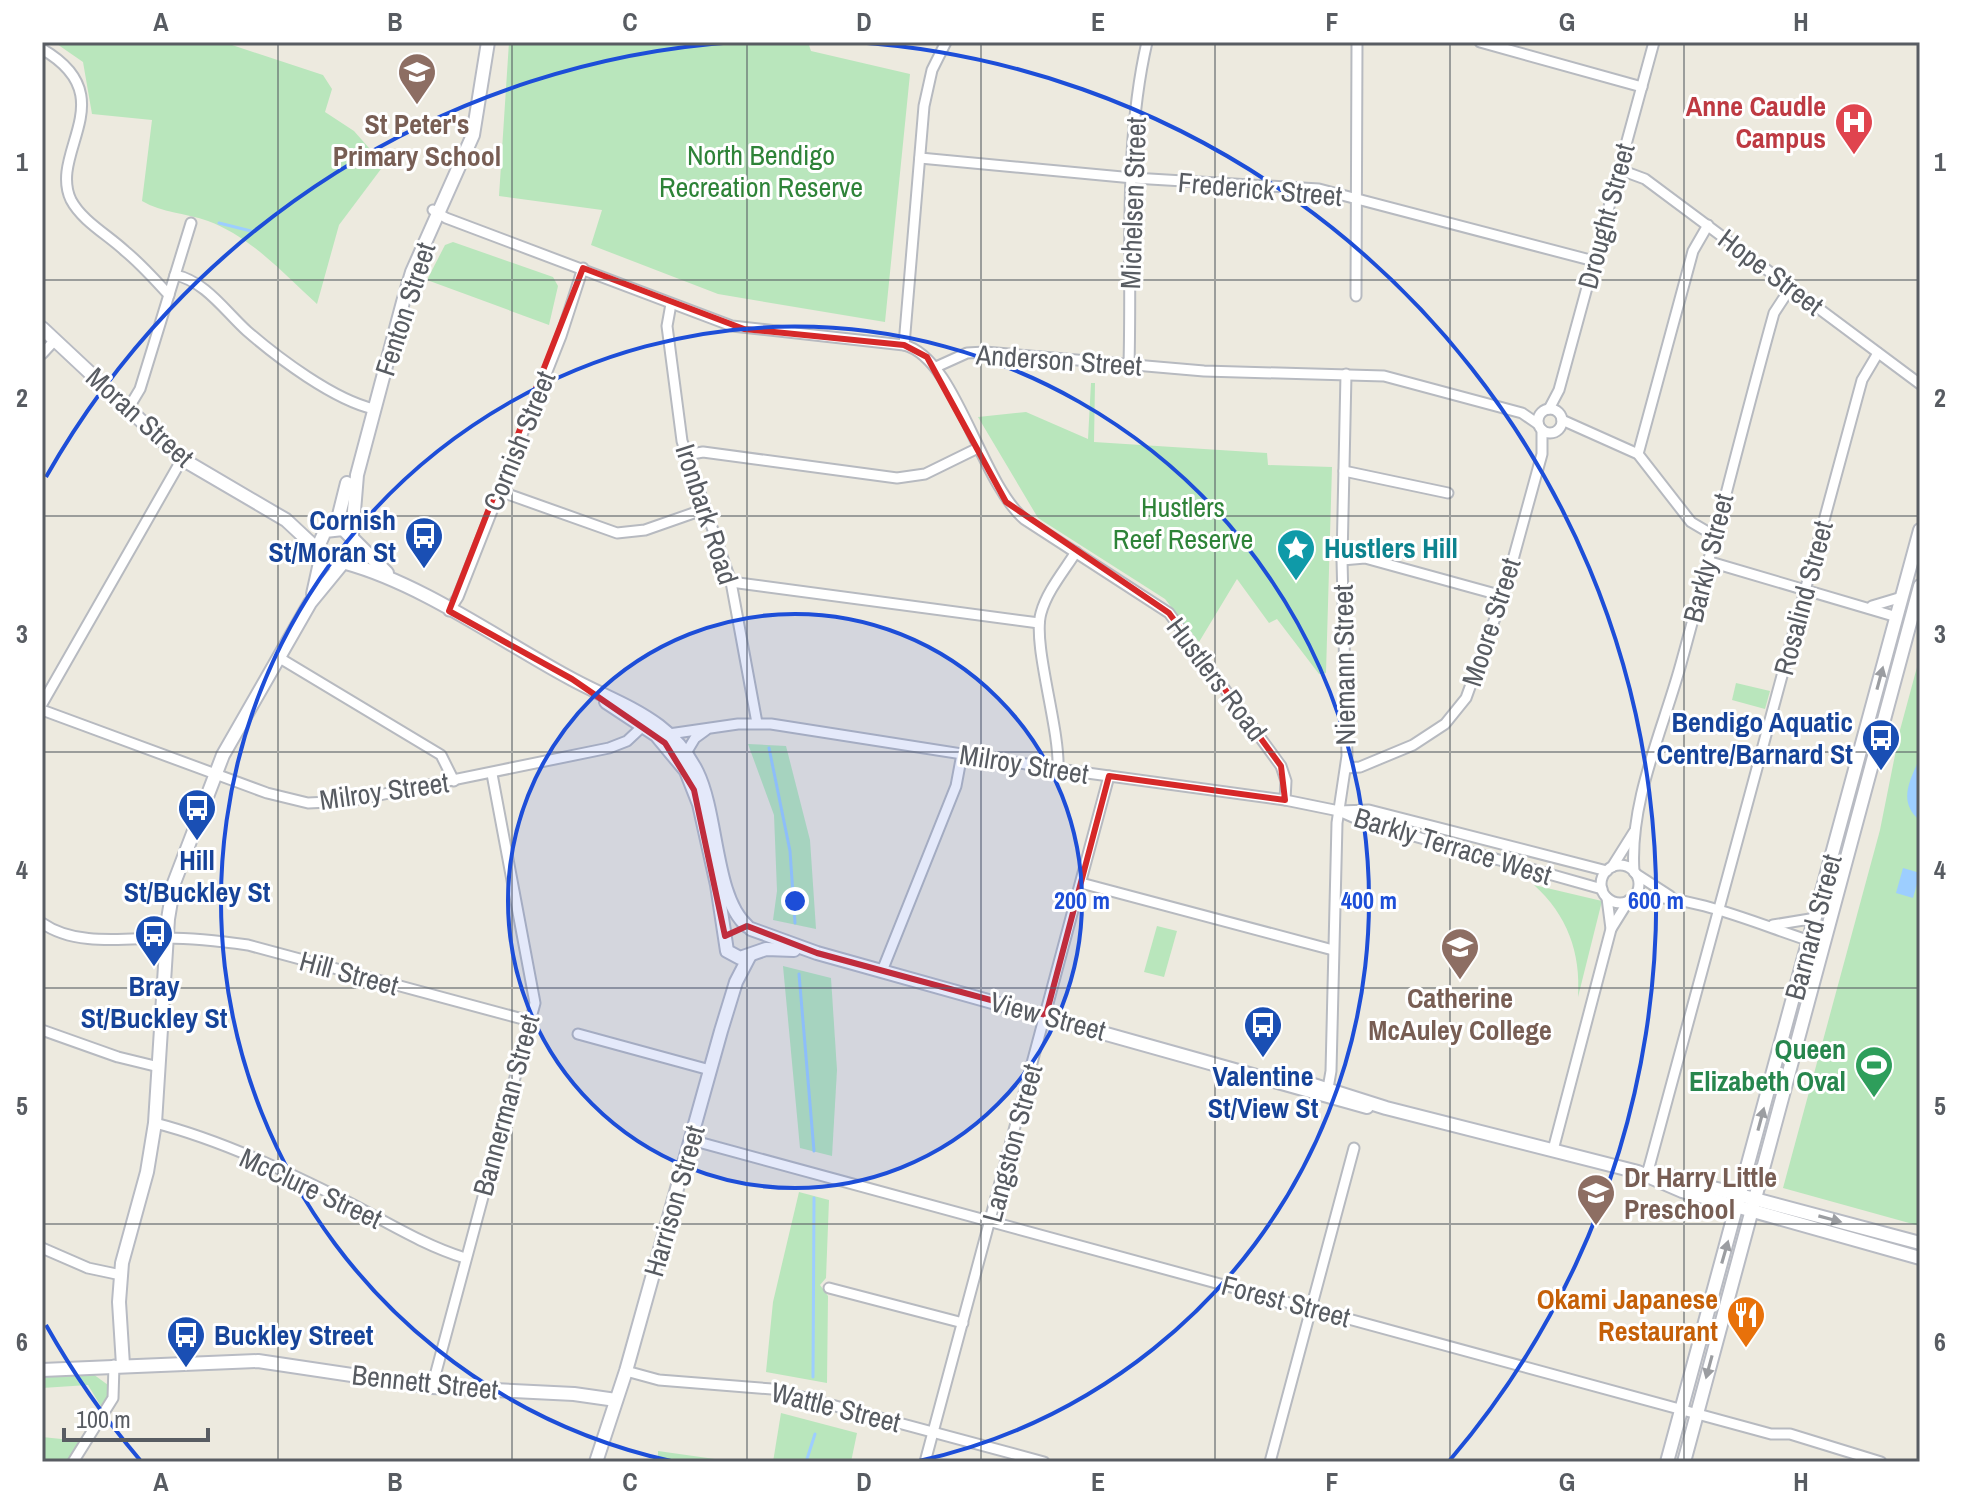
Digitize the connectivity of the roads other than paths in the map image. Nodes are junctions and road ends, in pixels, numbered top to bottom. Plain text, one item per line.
1 (481, 42) edge
2 (488, 42) edge
3 (946, 42) edge
4 (1147, 42) edge
5 (1357, 42) edge
6 (1480, 42) edge
7 (1654, 42) edge
8 (42, 49) edge
9 (1642, 87) junction
10 (920, 158) junction
11 (1618, 169) junction
12 (1133, 178) junction
13 (1359, 198) junction
14 (436, 212) junction
15 (191, 223) dead end
16 (1708, 225) junction
17 (1594, 261) junction
18 (583, 268) junction
19 (175, 275) junction
20 (1791, 287) junction
21 (169, 295) junction
22 (1356, 296) dead end
23 (671, 304) junction
24 (42, 328) edge
25 (55, 340) junction
26 (904, 345) junction
27 (1878, 353) junction
28 (42, 354) edge
29 (1129, 364) junction
30 (936, 367) junction
31 (1346, 374) junction
32 (1920, 384) edge
33 (1559, 390) junction
34 (370, 408) junction
35 (128, 409) junction
36 (1545, 410) junction
37 (1522, 413) junction
38 (1558, 424) junction
39 (1540, 427) junction
40 (978, 448) junction
41 (1542, 454) junction
42 (1638, 454) junction
43 (686, 455) junction
44 (182, 459) junction
45 (1344, 471) junction
46 (499, 491) junction
47 (1448, 493) dead end
48 (705, 509) junction
49 (286, 520) junction
50 (328, 530) junction
51 (1920, 530) edge
52 (1713, 535) junction
53 (353, 538) junction
54 (1076, 552) junction
55 (319, 554) junction
56 (1342, 560) junction
57 (1707, 561) junction
58 (344, 563) junction
59 (1920, 563) edge
60 (396, 581) junction
61 (731, 582) junction
62 (1920, 586) edge
63 (1806, 589) junction
64 (1503, 596) junction
65 (1902, 597) junction
66 (310, 603) junction
67 (1869, 606) junction
68 (449, 611) junction
69 (1897, 617) junction
70 (1039, 623) junction
71 (278, 657) junction
72 (572, 679) junction
73 (42, 707) edge
74 (757, 723) junction
75 (643, 726) junction
76 (709, 728) junction
77 (669, 734) junction
78 (1877, 747) junction
79 (679, 749) junction
80 (962, 754) junction
81 (1346, 768) junction
82 (1058, 769) junction
83 (214, 773) junction
84 (492, 774) junction
85 (1109, 776) junction
86 (454, 781) junction
87 (1285, 800) junction
88 (1339, 811) junction
89 (1634, 832) junction
90 (1838, 837) junction
91 (1847, 857) junction
92 (1609, 869) junction
93 (1635, 873) junction
94 (1081, 883) junction
95 (1604, 894) junction
96 (1632, 898) junction
97 (1672, 898) junction
98 (1719, 911) junction
99 (1816, 918) junction
100 (42, 923) edge
101 (1770, 925) junction
102 (749, 928) junction
103 (1611, 929) junction
104 (725, 936) junction
105 (167, 938) junction
106 (1810, 941) junction
107 (1333, 950) junction
108 (752, 953) junction
109 (817, 953) junction
110 (730, 955) junction
111 (882, 971) junction
112 (1046, 1015) junction
113 (530, 1021) junction
114 (42, 1030) edge
115 (721, 1031) junction
116 (578, 1034) dead end
117 (159, 1067) junction
118 (710, 1070) junction
119 (1327, 1093) junction
120 (155, 1123) junction
121 (691, 1140) junction
122 (1354, 1148) dead end
123 (1553, 1150) junction
124 (1643, 1172) junction
125 (1755, 1197) junction
126 (1739, 1200) junction
127 (1752, 1211) junction
128 (990, 1221) junction
129 (1920, 1243) edge
130 (42, 1248) edge
131 (465, 1258) junction
132 (1920, 1258) edge
133 (121, 1275) junction
134 (829, 1288) dead end
135 (1312, 1308) junction
136 (963, 1323) junction
137 (118, 1365) junction
138 (42, 1370) edge
139 (626, 1371) junction
140 (432, 1387) junction
141 (616, 1400) junction
142 (1681, 1408) junction
143 (1697, 1412) junction
144 (933, 1433) junction
145 (73, 1462) edge
146 (596, 1462) edge
147 (925, 1462) edge
148 (1044, 1462) edge
149 (1270, 1462) edge
150 (1667, 1462) edge
151 (1684, 1462) edge
152 (1881, 1462) edge

1 - 14 street, Fenton Street
2 - 14 street, Fenton Street
3 - 10 street
4 - 12 street, Michelsen Street
5 - 13 street
6 - 9 street
7 - 9 street, Drought Street
8 - 21 street
9 - 11 street, Drought Street
10 - 12 street, Frederick Street
10 - 26 street
11 - 16 street, Hope Street
11 - 17 street, Drought Street
12 - 13 street, Frederick Street
12 - 29 street, Michelsen Street
13 - 17 street, Frederick Street
13 - 22 street
14 - 18 street, Anderson Street
14 - 34 street, Fenton Street
15 - 19 street
16 - 20 street, Hope Street
16 - 42 street
17 - 33 street, Drought Street
18 - 23 street, Anderson Street
18 - 46 street, Cornish Street
19 - 21 street
19 - 34 street
20 - 27 street, Hope Street
20 - 52 street, Barkly Street
21 - 35 street
23 - 26 street, Anderson Street
23 - 43 street, Ironbark Road
24 - 25 street, Moran Street
25 - 28 street
25 - 35 street, Moran Street
26 - 30 street, Anderson Street
27 - 32 street, Hope Street
27 - 63 street, Rosalind Street
29 - 30 street, Anderson Street
29 - 31 street, Anderson Street
30 - 40 street, Hustlers Road
31 - 37 street, Anderson Street
31 - 45 street, Niemann Street
33 - 36 street, Drought Street
33 - 38 street, Drought Street
34 - 50 street, Fenton Street
34 - 53 street, Fenton Street
35 - 44 street, Moran Street
36 - 37 street, Anderson Street
36 - 38 street
36 - 39 street, Drought Street
37 - 39 street, Anderson Street
38 - 39 street, Anderson Street
38 - 41 street, Moore Street
38 - 42 street
39 - 41 street, Moore Street
40 - 43 street
40 - 54 street, Hustlers Road
41 - 64 street, Moore Street
42 - 52 street
43 - 48 street, Ironbark Road
44 - 49 street, Moran Street
44 - 73 street
45 - 47 street
45 - 56 street, Niemann Street
46 - 48 street
46 - 68 street, Cornish Street
48 - 61 street, Ironbark Road
49 - 50 street, Moran Street
49 - 55 street, Moran Street
50 - 53 street
50 - 55 street
51 - 65 street, Barnard Street
52 - 57 street, Barkly Street
53 - 58 street
53 - 60 street
54 - 70 street
54 - 87 street, Hustlers Road
55 - 58 street
55 - 66 street
56 - 64 street
56 - 81 street, Niemann Street
57 - 63 street
57 - 89 street, Barkly Street
58 - 60 street
58 - 66 street
59 - 69 street
60 - 68 street
61 - 70 street
61 - 74 street, Ironbark Road
62 - 78 street, Barnard Street
63 - 67 street
63 - 98 street, Rosalind Street
64 - 81 street, Moore Street
65 - 67 street
65 - 69 street, Barnard Street
66 - 71 street
67 - 69 street
68 - 72 street
90 -> 69 street, Barnard Street
70 - 82 street
71 - 83 street
71 - 86 street
72 - 75 street
72 - 77 street
73 - 83 street, Milroy Street
74 - 76 street, Milroy Street
74 - 80 street, Milroy Street
75 - 79 street
75 - 84 street, Milroy Street
76 - 77 street, Milroy Street
76 - 79 street
77 - 79 street
78 - 90 street
78 - 91 street, Barnard Street
79 - 102 street
79 - 104 street
80 - 82 street, Milroy Street
80 - 111 street
81 - 88 street, Niemann Street
82 - 85 street, Milroy Street
83 - 86 street, Milroy Street
83 - 105 street
84 - 86 street, Milroy Street
84 - 113 street, Bannerman Street
85 - 87 street, Milroy Street
85 - 94 street, Langston Street
87 - 88 street, Milroy Street
88 - 92 street, Barkly Terrace West
88 - 95 street, Barkly Terrace West
88 - 107 street, Niemann Street
89 - 92 street, Barkly Street
89 - 93 street, Barkly Street
90 - 99 street, Barnard Street
91 - 106 street
91 - 125 street, Barnard Street
92 - 93 street
92 - 95 street
93 - 96 street
93 - 97 street
94 - 107 street
94 - 112 street, Langston Street
95 - 96 street
95 - 103 street
96 - 97 street
96 - 103 street
97 - 98 street
98 - 101 street
98 - 124 street, Rosalind Street
99 - 101 street
99 - 106 street, Barnard Street
100 - 105 street, Hill Street
101 - 106 street
102 - 104 street
102 - 108 street
102 - 109 street, View Street
103 - 123 street
104 - 110 street
105 - 113 street, Hill Street
105 - 117 street
126 -> 106 street, Barnard Street
107 - 119 street, Niemann Street
108 - 109 street, View Street
108 - 110 street
108 - 115 street, Harrison Street
109 - 111 street, View Street
110 - 115 street, Harrison Street
111 - 112 street, View Street
112 - 119 street, View Street
112 - 128 street, Langston Street
113 - 131 street, Bannerman Street
114 - 117 street
115 - 118 street, Harrison Street
116 - 118 street
117 - 120 street
118 - 121 street, Harrison Street
119 - 123 street, View Street
120 - 131 street, McClure Street
120 - 133 street
121 - 128 street, Forest Street
121 - 139 street, Harrison Street
122 - 135 street
123 - 124 street, View Street
124 - 126 street, View Street
125 - 126 street, View Street
125 - 127 street, Barnard Street
125 -> 129 street, View Street
126 - 127 street, View Street
142 -> 126 street, Barnard Street
127 - 132 street, View Street
127 -> 143 street, Barnard Street
128 - 135 street, Forest Street
128 - 136 street, Langston Street
130 - 133 street
131 - 140 street, Bannerman Street
133 - 137 street
134 - 136 street
135 - 142 street, Forest Street
135 - 149 street
136 - 144 street, Langston Street
137 - 138 street, Bennett Street
137 - 140 street, Bennett Street
137 - 145 street
139 - 141 street, Harrison Street
139 - 144 street, Wattle Street
140 - 141 street, Bennett Street
141 - 146 street, Harrison Street
142 - 143 street, Forest Street
142 - 150 street, Barnard Street
143 - 151 street, Barnard Street
143 - 152 street, Forest Street
144 - 147 street, Langston Street
144 - 148 street, Wattle Street

